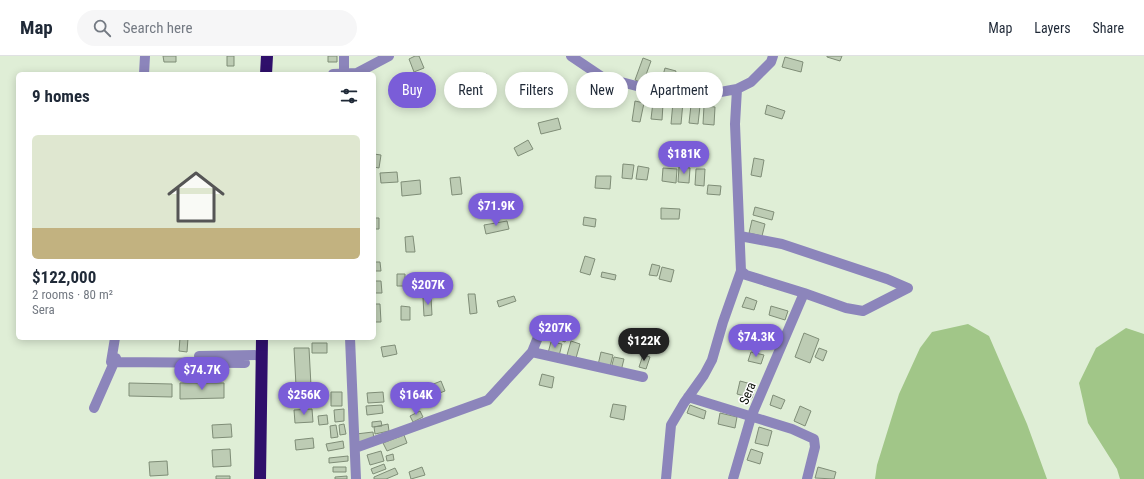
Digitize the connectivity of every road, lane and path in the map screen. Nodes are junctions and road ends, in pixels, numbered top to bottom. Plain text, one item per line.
1 (145, 56) edge
2 (149, 56) edge
3 (267, 56) edge
4 (344, 56) edge
5 (389, 56) edge
6 (571, 56) edge
7 (773, 56) edge
8 (144, 72) edge
9 (148, 72) edge
10 (266, 72) edge
11 (340, 72) edge
12 (359, 72) edge
13 (736, 89) junction
14 (740, 236) junction
15 (741, 271) junction
16 (804, 293) junction
17 (545, 320) dead end
18 (115, 340) edge
19 (120, 340) edge
20 (262, 340) edge
21 (350, 340) edge
22 (532, 352) junction
23 (262, 355) junction
24 (117, 356) junction
25 (245, 363) dead end
26 (643, 376) dead end
27 (688, 396) junction
28 (94, 408) dead end
29 (751, 417) junction
30 (355, 448) junction
31 (260, 479) edge
32 (356, 479) edge
33 (666, 479) edge
34 (733, 479) edge
35 (807, 479) edge

1 - 8 street
2 - 9 street
3 - 10 highway
4 - 11 street
5 - 12 street
6 - 13 street
7 - 13 street
13 - 14 street
14 - 15 street
14 - 16 street
15 - 16 street
15 - 27 street
16 - 29 street, Sera
17 - 22 street
18 - 25 street
19 - 24 street
20 - 23 highway
21 - 30 street
22 - 26 street
22 - 30 street
23 - 24 street
23 - 31 highway
24 - 28 street
27 - 29 street
27 - 33 street
29 - 34 street, Sera
29 - 35 street
30 - 32 street

